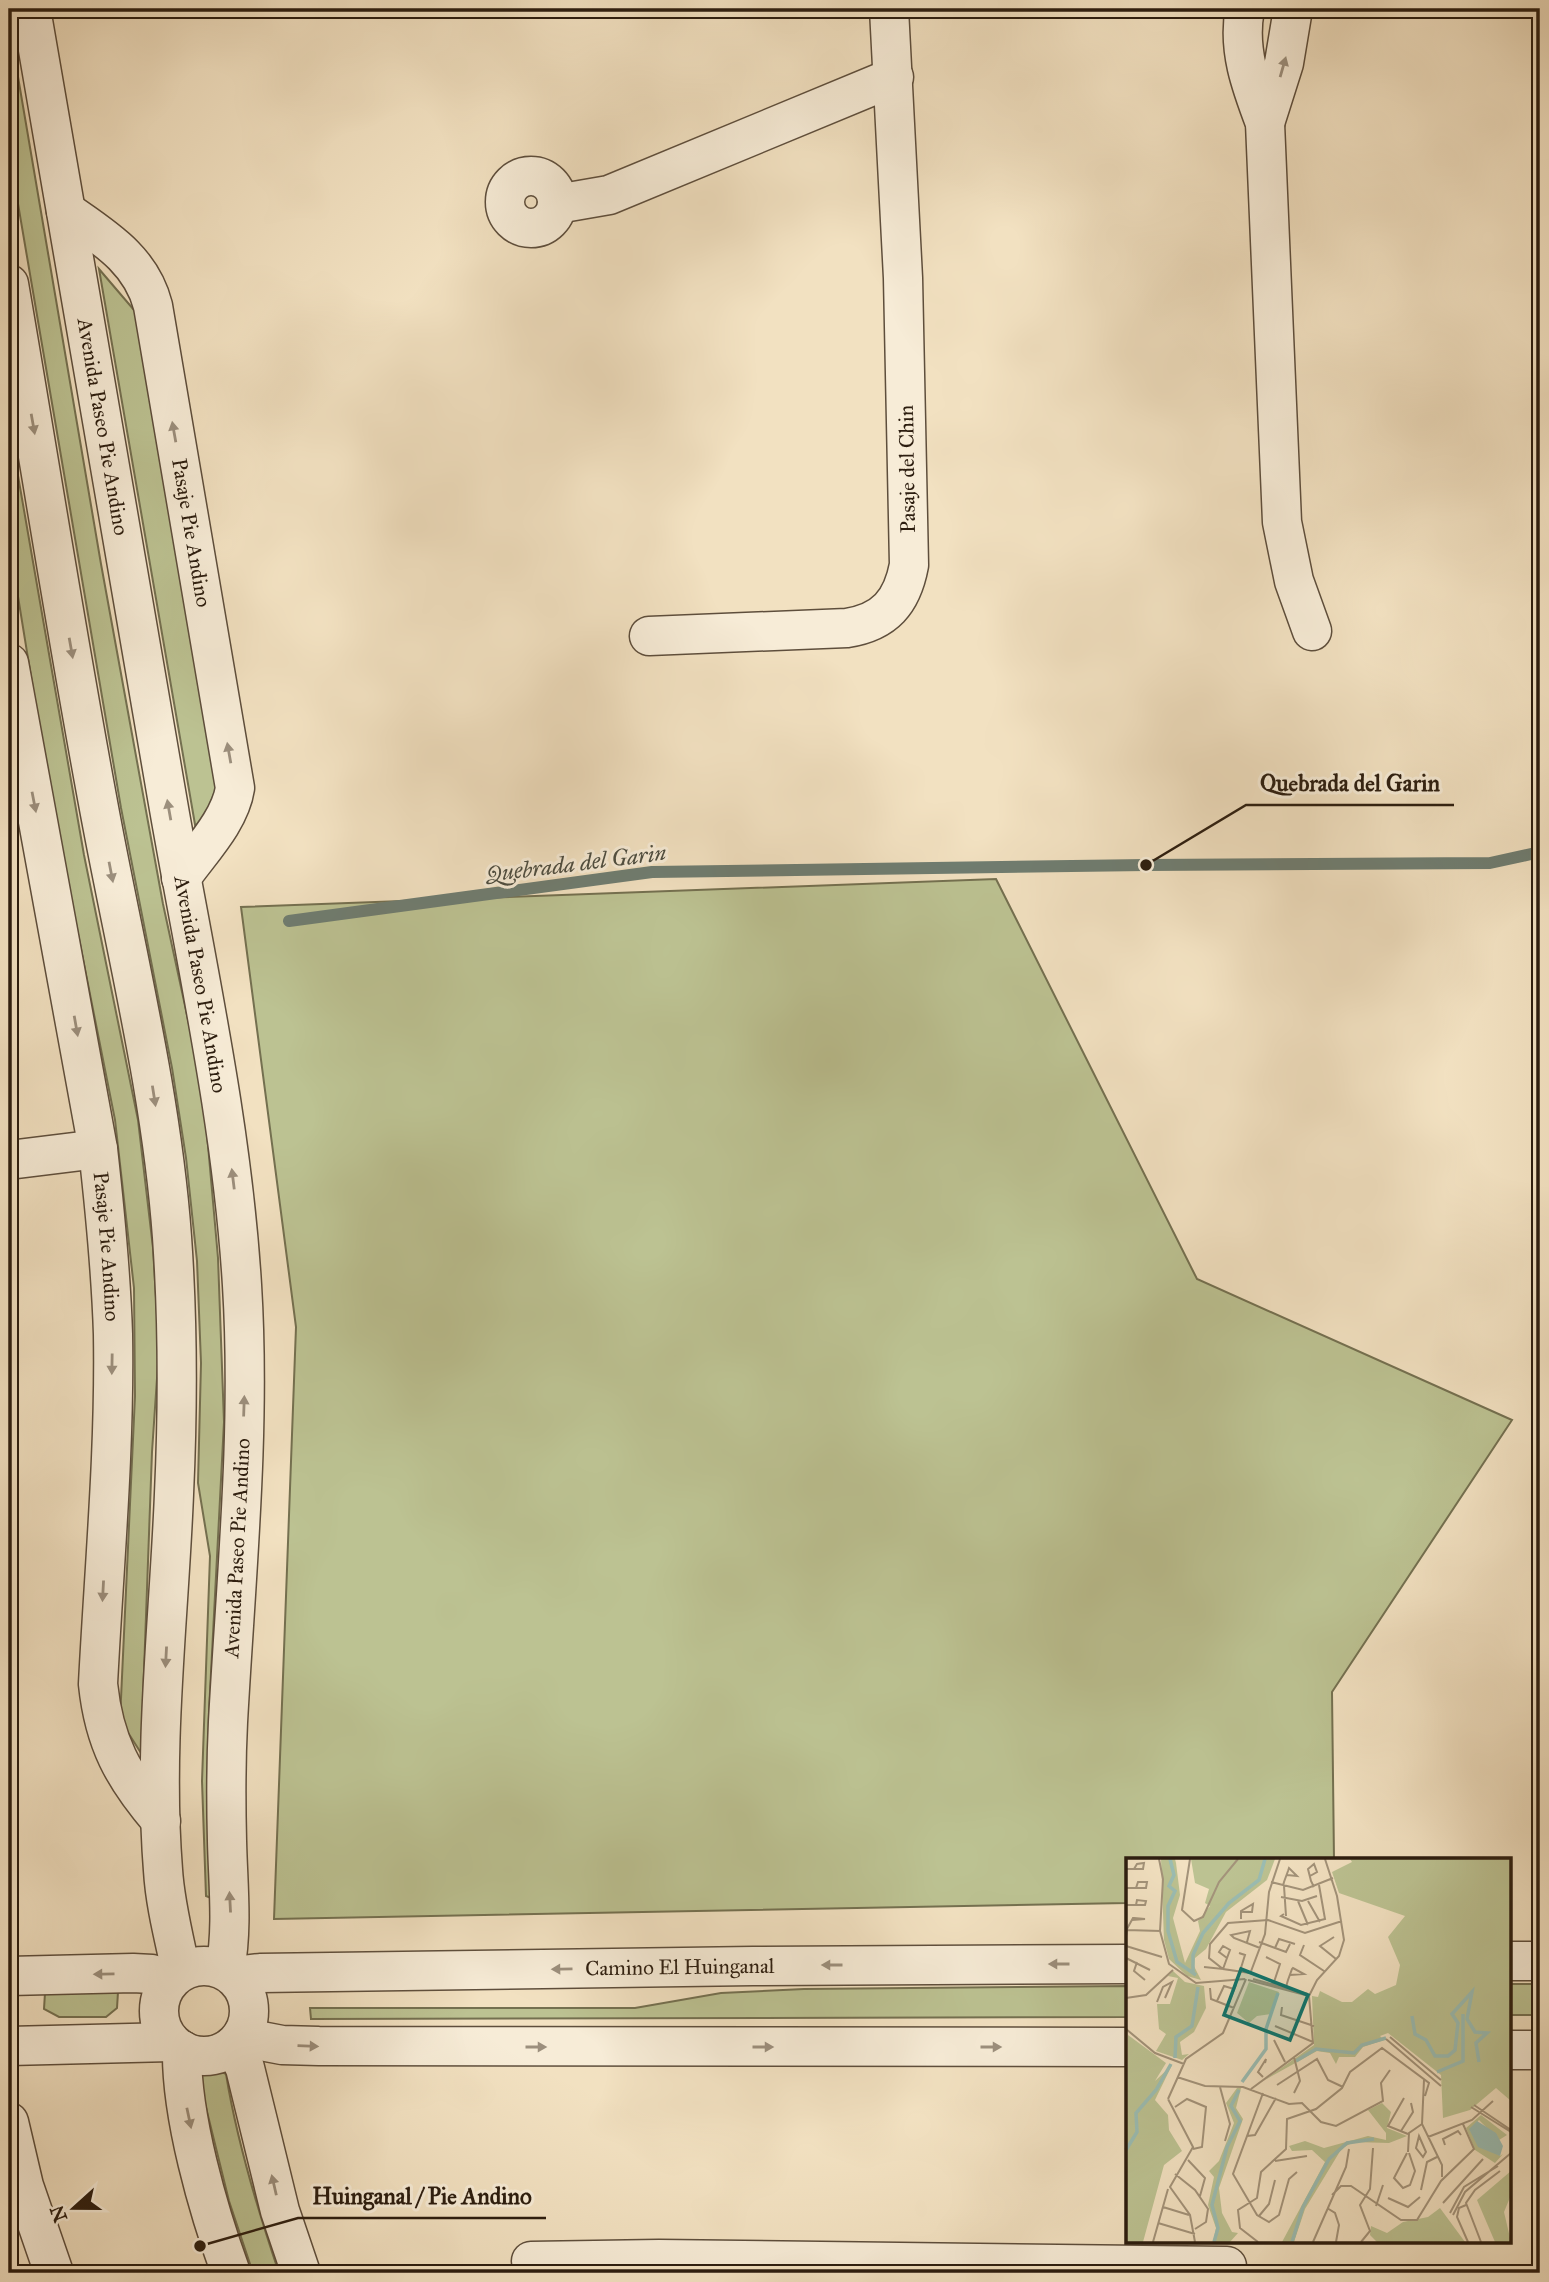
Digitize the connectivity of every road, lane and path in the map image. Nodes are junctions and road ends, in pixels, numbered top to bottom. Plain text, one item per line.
1 (31, 9) edge
2 (890, 9) edge
3 (1245, 9) edge
4 (1293, 9) edge
5 (894, 77) junction
6 (1265, 123) junction
7 (557, 204) dead end
8 (66, 211) junction
9 (9, 284) edge
10 (1311, 631) dead end
11 (649, 636) dead end
12 (9, 663) edge
13 (15, 729) edge
14 (181, 878) junction
15 (98, 1149) junction
16 (9, 1160) edge
17 (161, 1821) junction
18 (1510, 1961) edge
19 (1540, 1961) edge
20 (1126, 1964) edge
21 (229, 1973) junction
22 (176, 1975) junction
23 (9, 1976) edge
24 (237, 2041) junction
25 (9, 2046) edge
26 (176, 2046) junction
27 (1126, 2047) edge
28 (1510, 2050) edge
29 (1540, 2050) edge
30 (9, 2122) edge
31 (1228, 2260) edge
32 (531, 2261) dead end
33 (659, 2266) edge
34 (54, 2273) edge
35 (230, 2273) edge
36 (301, 2273) edge

1 - 8 street, Avenida Paseo Pie Andino
2 - 5 street, Pasaje del Chin
3 - 6 street
6 -> 4 street
5 - 7 street
5 - 11 street, Pasaje del Chin
6 - 10 street
14 -> 8 street, Avenida Paseo Pie Andino
14 -> 8 street, Pasaje Pie Andino
9 -> 17 street
12 - 13 street, Pasaje Pie Andino
13 -> 15 street, Pasaje Pie Andino
21 -> 14 street, Avenida Paseo Pie Andino
15 - 16 street
15 -> 17 street, Pasaje Pie Andino
17 - 22 street
18 - 19 street
20 -> 21 street, Camino El Huinganal
21 - 22 street
21 - 24 street
22 -> 23 street
22 - 26 street
24 - 26 street
24 -> 27 street
36 -> 24 street
25 - 26 street
26 -> 35 street
28 - 29 street
30 - 34 street
31 - 33 street
32 - 33 street

